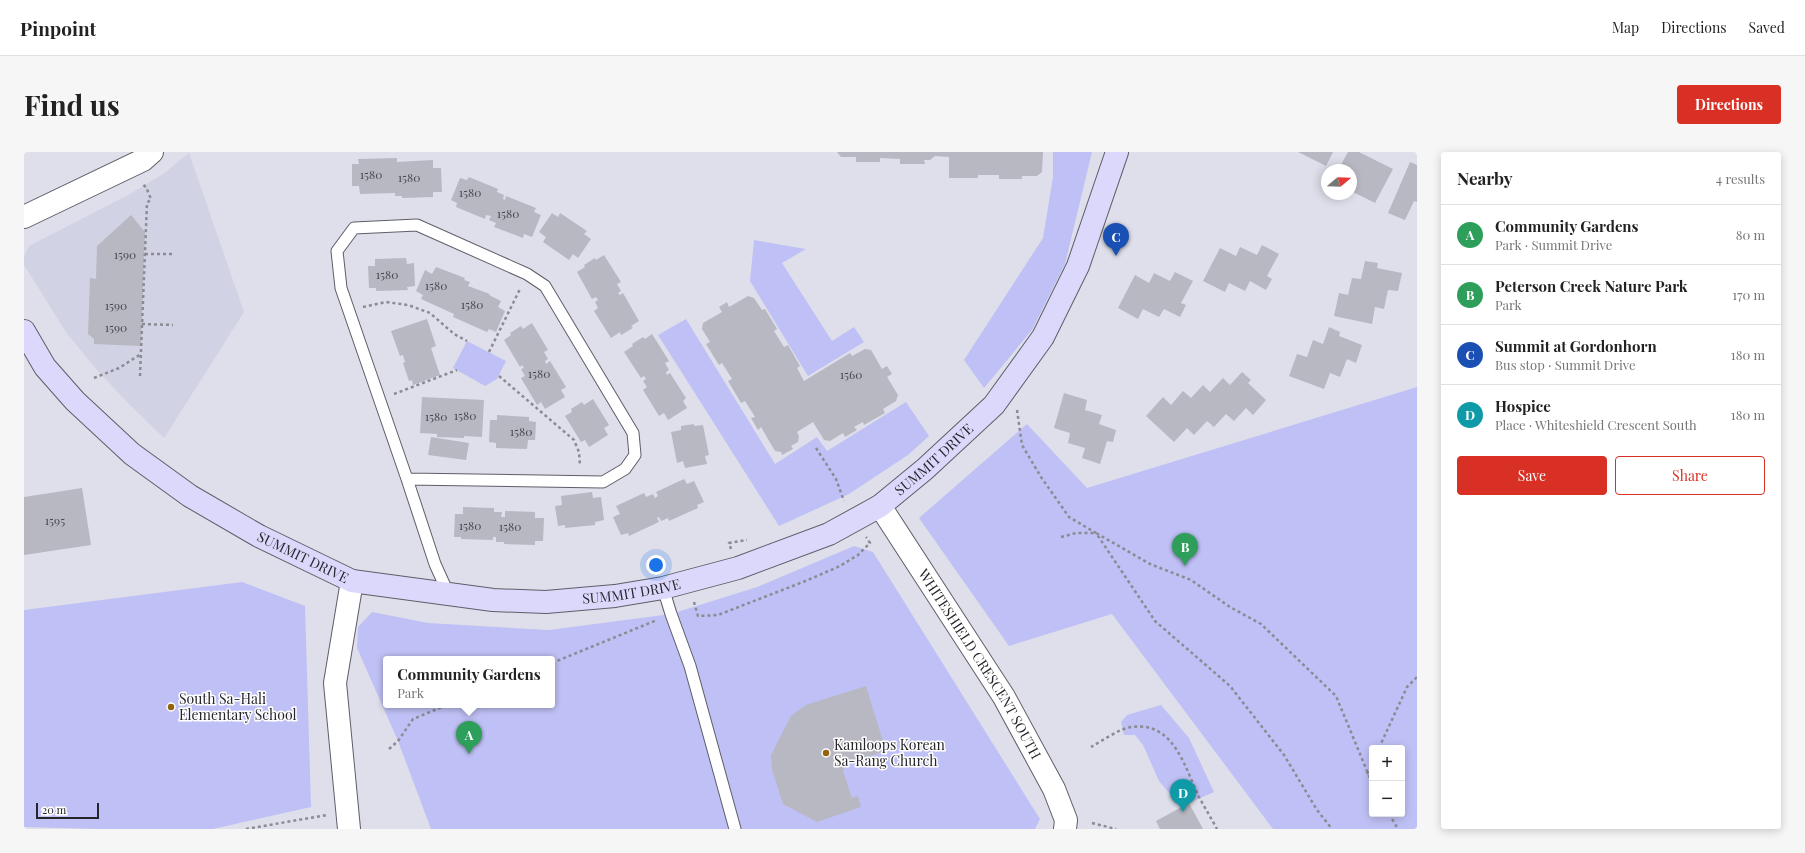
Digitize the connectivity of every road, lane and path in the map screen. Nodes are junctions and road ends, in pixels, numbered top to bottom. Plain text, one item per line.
1 (152, 152) edge
2 (1117, 152) edge
3 (137, 181) dead end
4 (24, 217) edge
5 (145, 254) junction
6 (175, 254) dead end
7 (527, 274) junction
8 (349, 311) junction
9 (142, 324) junction
10 (173, 325) dead end
11 (24, 331) edge
12 (467, 341) dead end
13 (489, 352) dead end
14 (142, 353) junction
15 (457, 370) dead end
16 (140, 376) dead end
17 (499, 376) dead end
18 (94, 378) dead end
19 (380, 399) junction
20 (1016, 405) dead end
21 (816, 448) dead end
22 (407, 479) junction
23 (581, 482) junction
24 (850, 498) dead end
25 (880, 506) junction
26 (1096, 533) junction
27 (1061, 537) dead end
28 (870, 543) dead end
29 (352, 581) junction
30 (688, 581) junction
31 (663, 588) junction
32 (449, 595) junction
33 (671, 614) junction
34 (555, 662) edge
35 (1417, 677) edge
36 (440, 708) edge
37 (1380, 745) edge
38 (1091, 746) dead end
39 (389, 749) dead end
40 (1369, 770) edge
41 (1367, 774) junction
42 (1371, 781) edge
43 (1391, 817) edge
44 (348, 821) edge
45 (1092, 823) dead end
46 (246, 829) edge
47 (735, 829) edge
48 (1065, 829) edge
49 (1116, 829) edge
50 (1217, 829) edge
51 (1332, 829) edge
52 (1398, 829) edge

1 - 4 street
2 - 25 main road, SUMMIT DRIVE
3 - 5 path
5 - 6 path
5 - 9 path
7 - 8 lane
7 - 13 path
7 - 23 lane
8 - 12 path
8 - 19 lane
9 - 10 path
9 - 14 path
11 - 29 main road, SUMMIT DRIVE
14 - 16 path
14 - 18 path
15 - 19 path
17 - 23 path
19 - 22 lane
20 - 26 path
21 - 24 path
22 - 23 lane
22 - 32 lane
25 - 30 main road, SUMMIT DRIVE
25 - 48 street, WHITESHIELD CRESCENT SOUTH
26 - 27 path
26 - 41 path
26 - 51 path
28 - 30 path
29 - 32 main road, SUMMIT DRIVE
29 - 44 street
30 - 31 main road, SUMMIT DRIVE
31 - 32 main road, SUMMIT DRIVE
31 - 33 lane
33 - 34 path
33 - 47 lane
35 - 37 path
36 - 39 path
38 - 50 path
40 - 41 path
41 - 42 path
43 - 52 path
44 - 46 path
45 - 49 path

